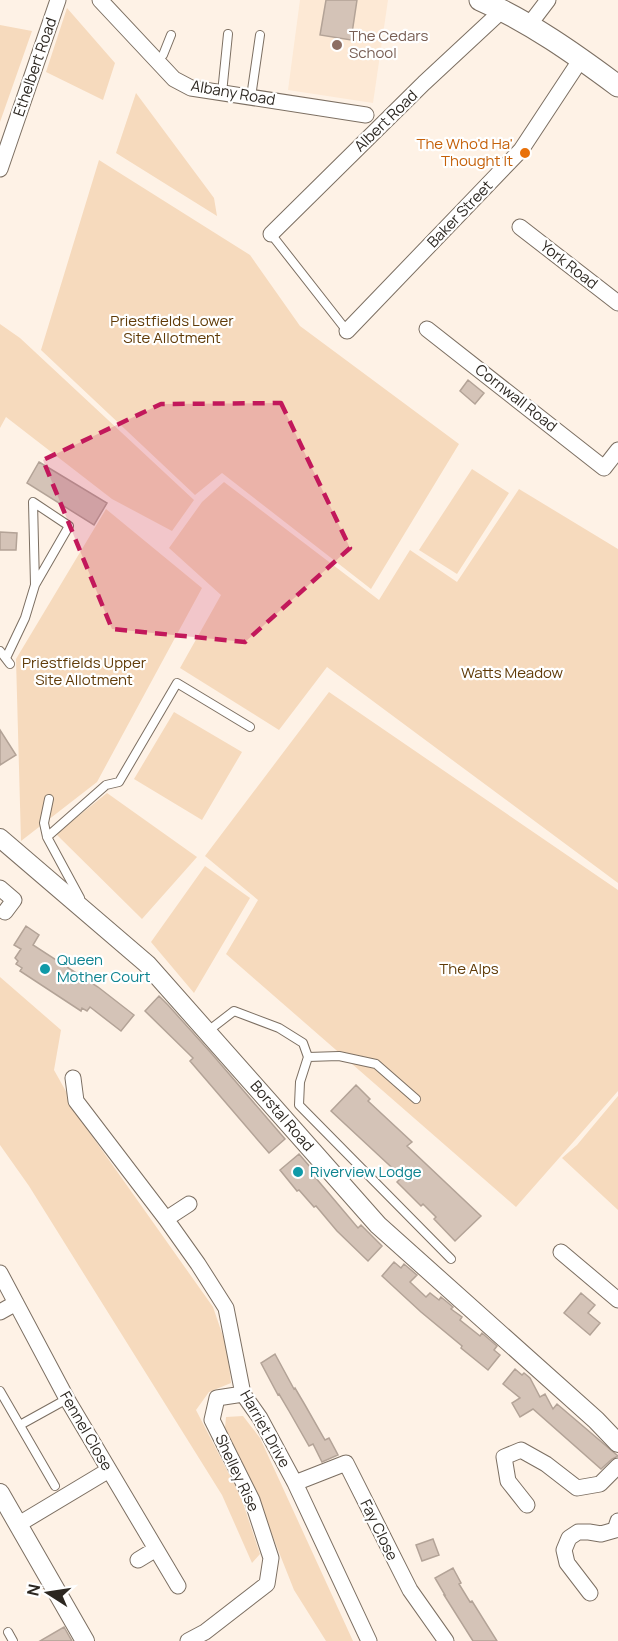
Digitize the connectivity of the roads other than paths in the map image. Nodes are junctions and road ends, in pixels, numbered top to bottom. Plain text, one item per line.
1 (58, 0) edge
2 (100, 0) edge
3 (480, 0) edge
4 (548, 0) edge
5 (500, 9) junction
6 (529, 25) junction
7 (228, 34) dead end
8 (171, 35) dead end
9 (260, 35) dead end
10 (581, 59) junction
11 (157, 60) junction
12 (618, 86) edge
13 (222, 93) junction
14 (251, 97) junction
15 (366, 115) dead end
16 (0, 169) edge
17 (520, 227) dead end
18 (271, 234) joint
19 (618, 303) edge
20 (427, 328) dead end
21 (347, 331) joint
22 (613, 459) edge
23 (35, 585) junction
24 (5, 658) edge
25 (250, 727) dead end
26 (49, 799) dead end
27 (47, 837) junction
28 (0, 838) edge
29 (0, 888) edge
30 (5, 912) dead end
31 (88, 913) junction
32 (207, 1032) junction
33 (308, 1057) junction
34 (73, 1078) dead end
35 (416, 1099) dead end
36 (189, 1204) dead end
37 (166, 1219) junction
38 (561, 1252) dead end
39 (451, 1259) dead end
40 (0, 1273) edge
41 (618, 1300) edge
42 (16, 1303) junction
43 (0, 1312) edge
44 (0, 1391) edge
45 (243, 1394) junction
46 (68, 1399) junction
47 (20, 1425) junction
48 (618, 1443) edge
49 (618, 1466) edge
50 (109, 1470) junction
51 (295, 1483) junction
52 (55, 1486) dead end
53 (0, 1493) edge
54 (527, 1505) dead end
55 (618, 1521) edge
56 (19, 1524) junction
57 (156, 1549) junction
58 (138, 1560) dead end
59 (178, 1586) dead end
60 (590, 1593) dead end
61 (8, 1632) dead end
62 (207, 1636) edge
63 (13, 1641) edge
64 (85, 1641) edge
65 (188, 1641) edge
66 (369, 1641) edge
67 (446, 1641) edge

1 - 16 street, Ethelbert Road
2 - 11 street, Albany Road
3 - 5 main road
4 - 6 street
5 - 6 main road
5 - 18 street, Albert Road
6 - 10 main road
7 - 13 lane
8 - 11 lane
9 - 14 lane
10 - 12 main road
10 - 21 street, Baker Street
11 - 13 street, Albany Road
13 - 14 street, Albany Road
14 - 15 street, Albany Road
17 - 19 street, York Road
18 - 21 lane
20 - 22 street, Cornwall Road
23 - 23 lane
23 - 24 lane
25 - 27 lane
26 - 27 lane
27 - 31 lane
28 - 31 street, Borstal Road
29 - 30 street
31 - 32 street, Borstal Road
32 - 33 lane
32 - 48 street, Borstal Road
33 - 35 lane
33 - 39 lane
34 - 37 street, Harriet Drive
36 - 37 street
37 - 45 street, Harriet Drive
38 - 41 street
40 - 42 street, Fennel Close
42 - 43 street
42 - 46 street, Fennel Close
44 - 47 lane
45 - 51 street, Harriet Drive
45 - 62 street, Shelley Rise
46 - 47 lane
46 - 50 street, Fennel Close
47 - 52 lane
49 - 54 street
50 - 56 street
50 - 57 street, Fennel Close
51 - 66 street, Harriet Drive
51 - 67 street, Fay Close
53 - 56 street
55 - 60 street
56 - 64 street
57 - 58 street
57 - 59 street, Fennel Close
61 - 63 lane
62 - 65 street, Shelley Rise

